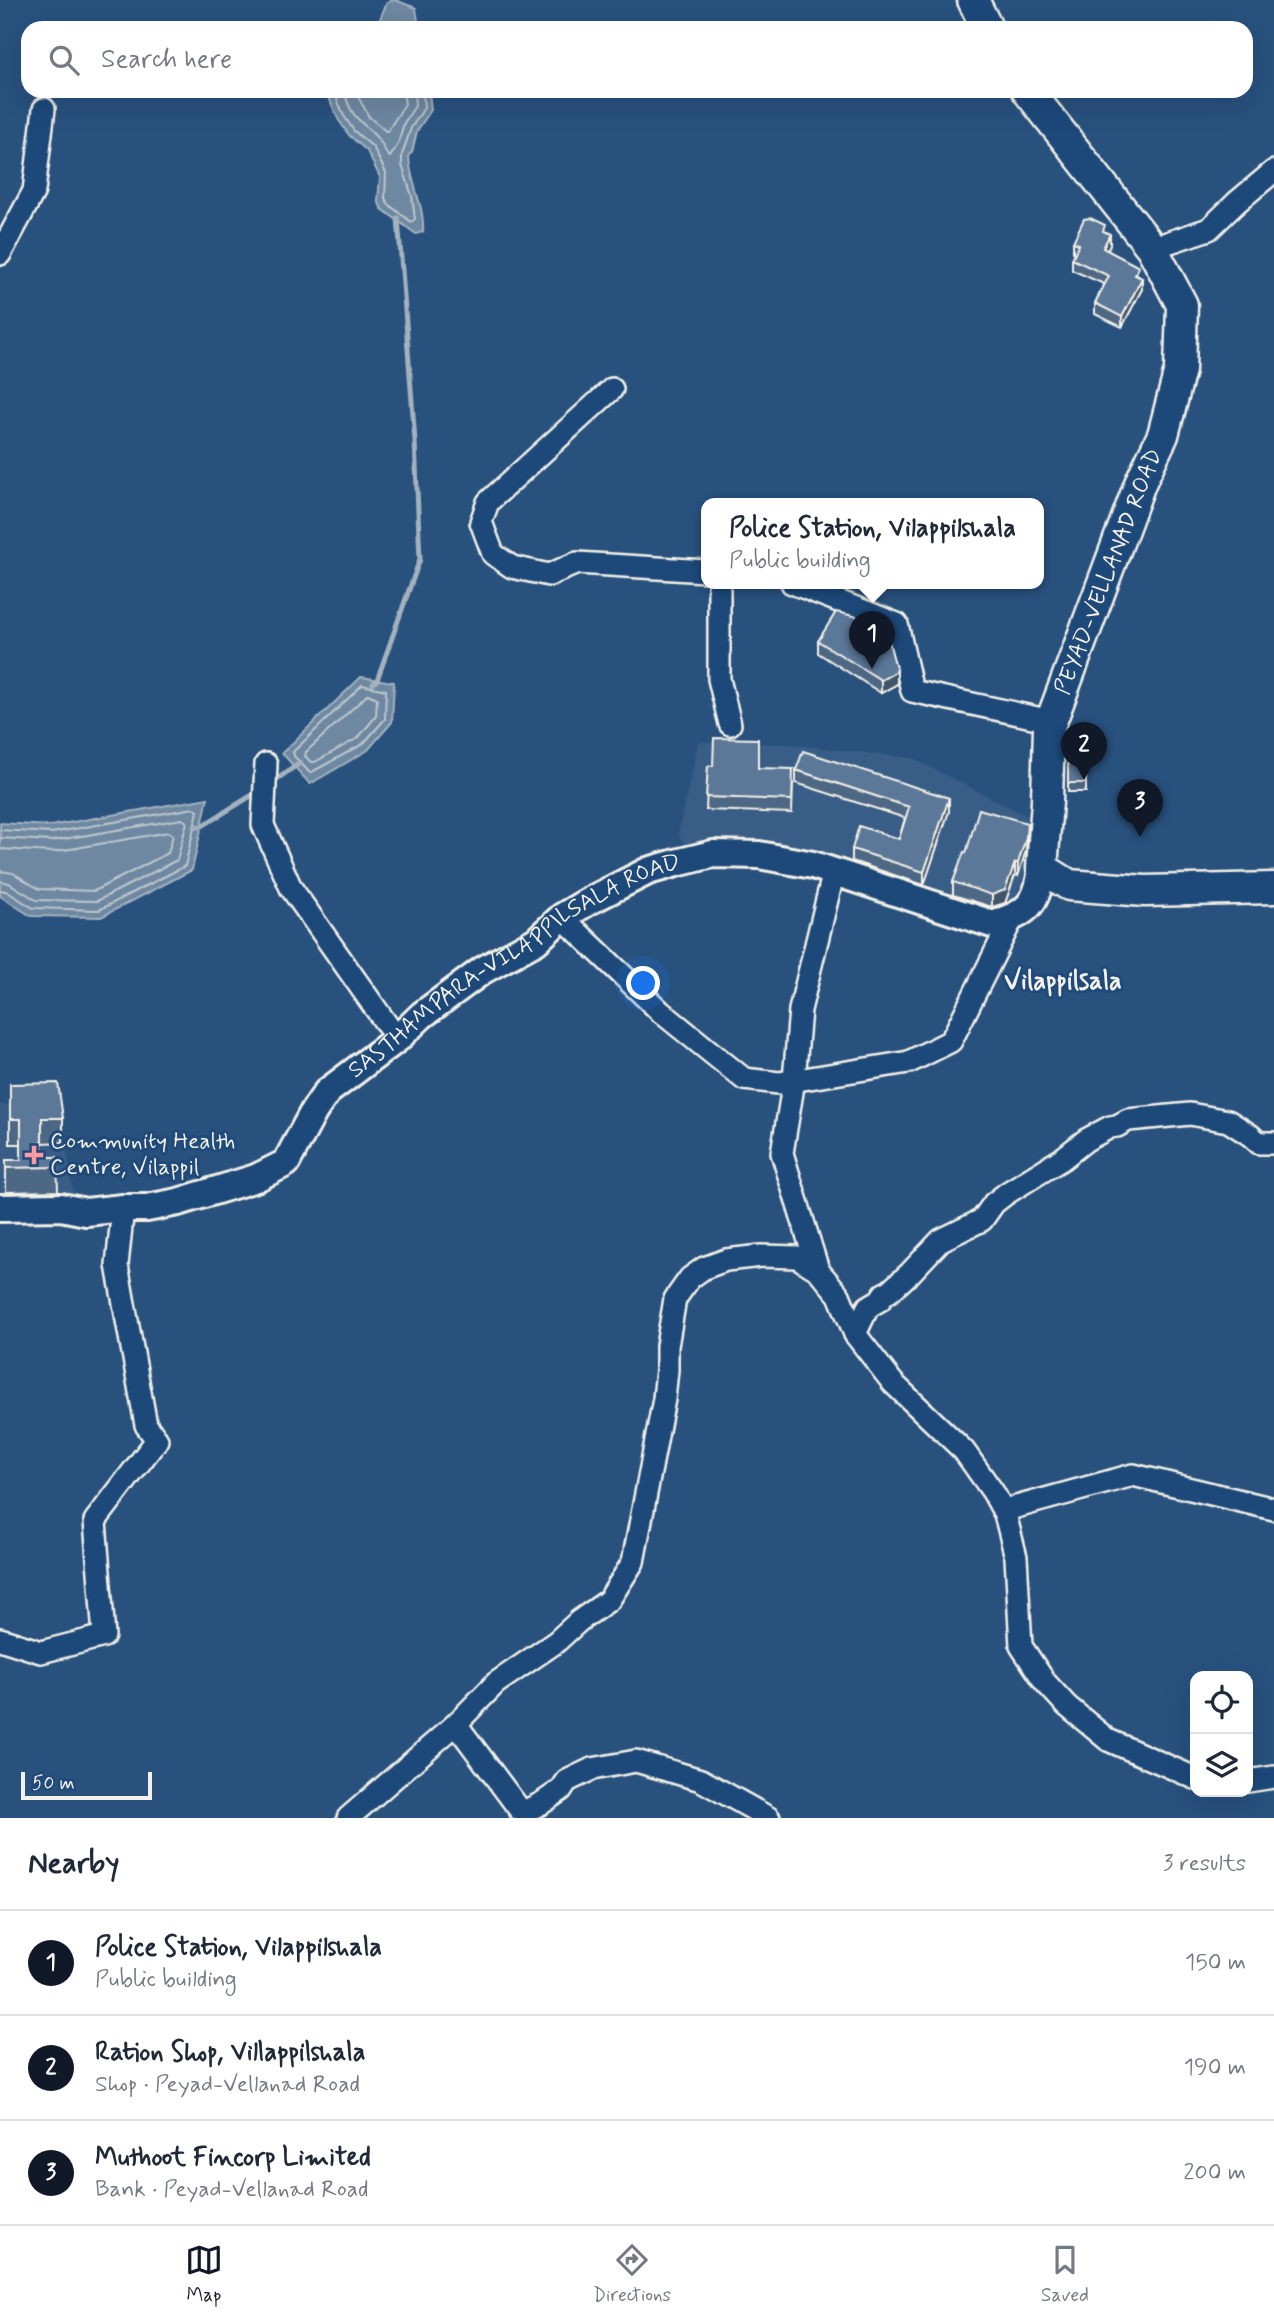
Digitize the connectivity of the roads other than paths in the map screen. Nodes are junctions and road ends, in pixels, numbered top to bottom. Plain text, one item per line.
1 (973, 0) edge
2 (983, 21) edge
3 (1034, 98) edge
4 (44, 109) dead end
5 (1274, 171) edge
6 (1152, 248) junction
7 (0, 254) edge
8 (612, 389) dead end
9 (701, 571) edge
10 (719, 589) edge
11 (807, 589) edge
12 (1051, 721) junction
13 (730, 724) dead end
14 (266, 764) dead end
15 (1042, 868) junction
16 (834, 871) junction
17 (1274, 888) edge
18 (562, 917) junction
19 (1012, 919) junction
20 (397, 1039) junction
21 (794, 1080) junction
22 (1274, 1143) edge
23 (0, 1208) edge
24 (123, 1208) junction
25 (818, 1270) junction
26 (855, 1334) junction
27 (1009, 1508) dead end
28 (1274, 1508) edge
29 (0, 1639) edge
30 (456, 1724) junction
31 (1190, 1776) edge
32 (1274, 1777) edge
33 (1253, 1780) edge
34 (348, 1818) edge
35 (769, 1818) edge

1 - 2 main road
3 - 6 main road, PEYAD-VELLANAD ROAD
4 - 7 street
5 - 6 street
6 - 12 main road, PEYAD-VELLANAD ROAD
8 - 9 street
10 - 13 street
11 - 12 street
12 - 15 main road, PEYAD-VELLANAD ROAD
14 - 20 street
15 - 17 main road
15 - 19 street
16 - 18 street, SASTHAMPARA-VILAPPILSALA ROAD
16 - 19 street, SASTHAMPARA-VILAPPILSALA ROAD
16 - 21 street
18 - 20 street, SASTHAMPARA-VILAPPILSALA ROAD
18 - 21 street
19 - 21 street
20 - 24 street, SASTHAMPARA-VILAPPILSALA ROAD
21 - 25 street
22 - 26 street
23 - 24 street, SASTHAMPARA-VILAPPILSALA ROAD
24 - 29 street
25 - 26 street
25 - 30 street
26 - 31 street
27 - 28 street
30 - 34 street
30 - 35 street
32 - 33 street

